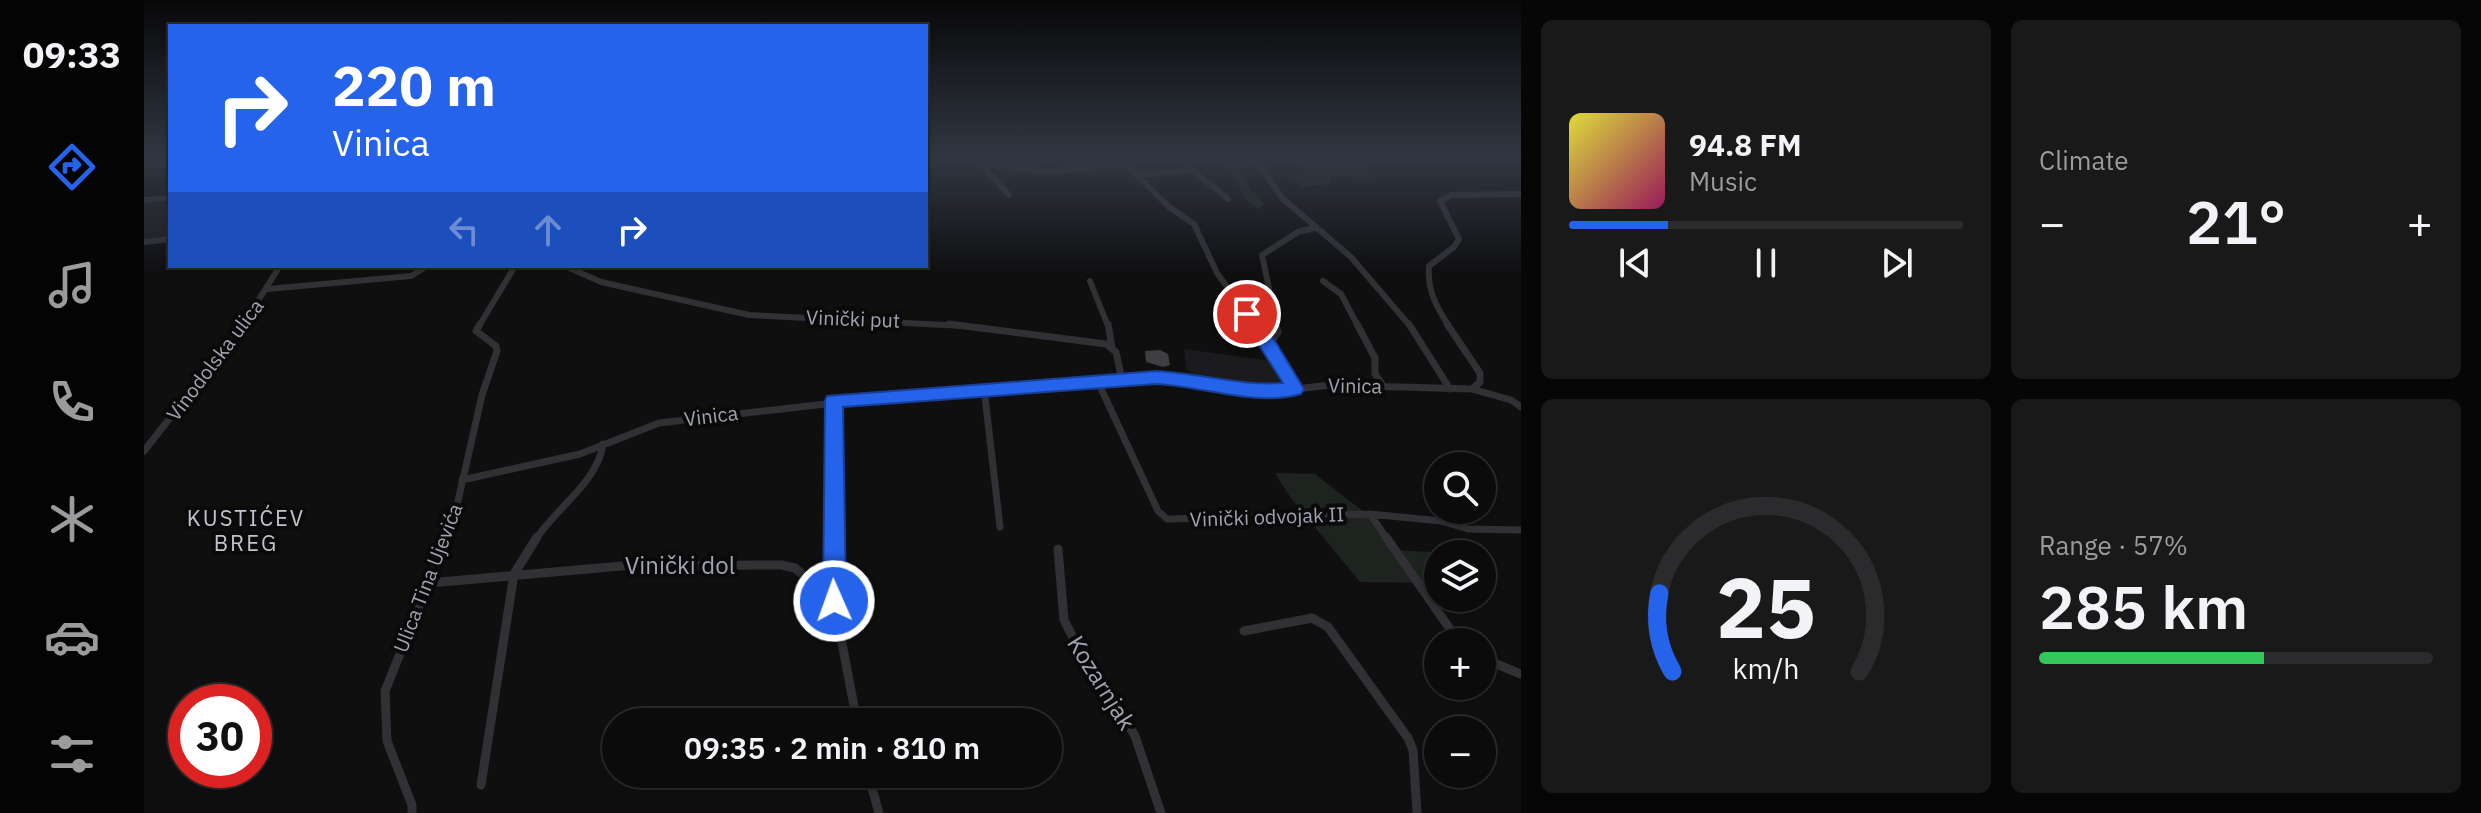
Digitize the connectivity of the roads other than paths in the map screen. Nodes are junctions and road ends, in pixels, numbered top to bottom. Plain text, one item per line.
1 (1159, 197) edge
2 (1225, 197) edge
3 (1281, 197) edge
4 (1447, 197) edge
5 (168, 198) edge
6 (1228, 199) dead end
7 (144, 200) edge
8 (1314, 228) junction
9 (168, 239) edge
10 (144, 242) edge
11 (279, 268) edge
12 (424, 268) edge
13 (514, 268) edge
14 (570, 268) edge
15 (1090, 281) dead end
16 (1323, 281) dead end
17 (268, 289) junction
18 (1269, 345) junction
19 (1112, 347) junction
20 (1122, 380) junction
21 (1098, 382) junction
22 (1384, 387) junction
23 (984, 388) junction
24 (1295, 389) junction
25 (1450, 389) junction
26 (1472, 389) junction
27 (834, 401) junction
28 (1521, 407) edge
29 (603, 444) junction
30 (144, 451) edge
31 (462, 480) junction
32 (1370, 514) junction
33 (1000, 527) dead end
34 (1521, 530) edge
35 (1058, 549) dead end
36 (514, 574) junction
37 (429, 583) junction
38 (834, 601) junction
39 (1449, 628) edge
40 (1244, 631) dead end
41 (1496, 664) edge
42 (1521, 674) edge
43 (854, 708) edge
44 (481, 785) dead end
45 (872, 788) edge
46 (412, 813) edge
47 (879, 813) edge
48 (1161, 813) edge
49 (1417, 813) edge

1 - 18 street
2 - 6 street
3 - 8 street
4 - 26 street
5 - 7 street
8 - 18 street
8 - 25 street
9 - 10 street
11 - 17 street, Vinodolska ulica
12 - 17 street
13 - 31 street, Ulica Tina Ujevića
14 - 19 street, Vinički put
15 - 19 street
16 - 22 street
17 - 30 street, Vinodolska ulica
18 - 24 street
19 - 20 street
20 - 21 street, Vinica
20 - 24 street, Vinica
21 - 23 street, Vinica
21 - 32 street, Vinički odvojak II
22 - 24 street, Vinica
22 - 25 street, Vinica
23 - 27 street, Vinica
23 - 33 street
25 - 26 street, Vinica
26 - 28 street, Vinica
27 - 29 street, Vinica
27 - 38 street
29 - 31 street, Vinica
29 - 36 street
31 - 37 street, Ulica Tina Ujevića
32 - 34 street, Vinički odvojak II
32 - 39 street
35 - 48 street, Kozarnjak
36 - 37 street, Vinički dol
36 - 38 street, Vinički dol
36 - 44 street
37 - 46 street, Ulica Tina Ujevića
38 - 43 street
40 - 49 street
41 - 42 street
45 - 47 street

